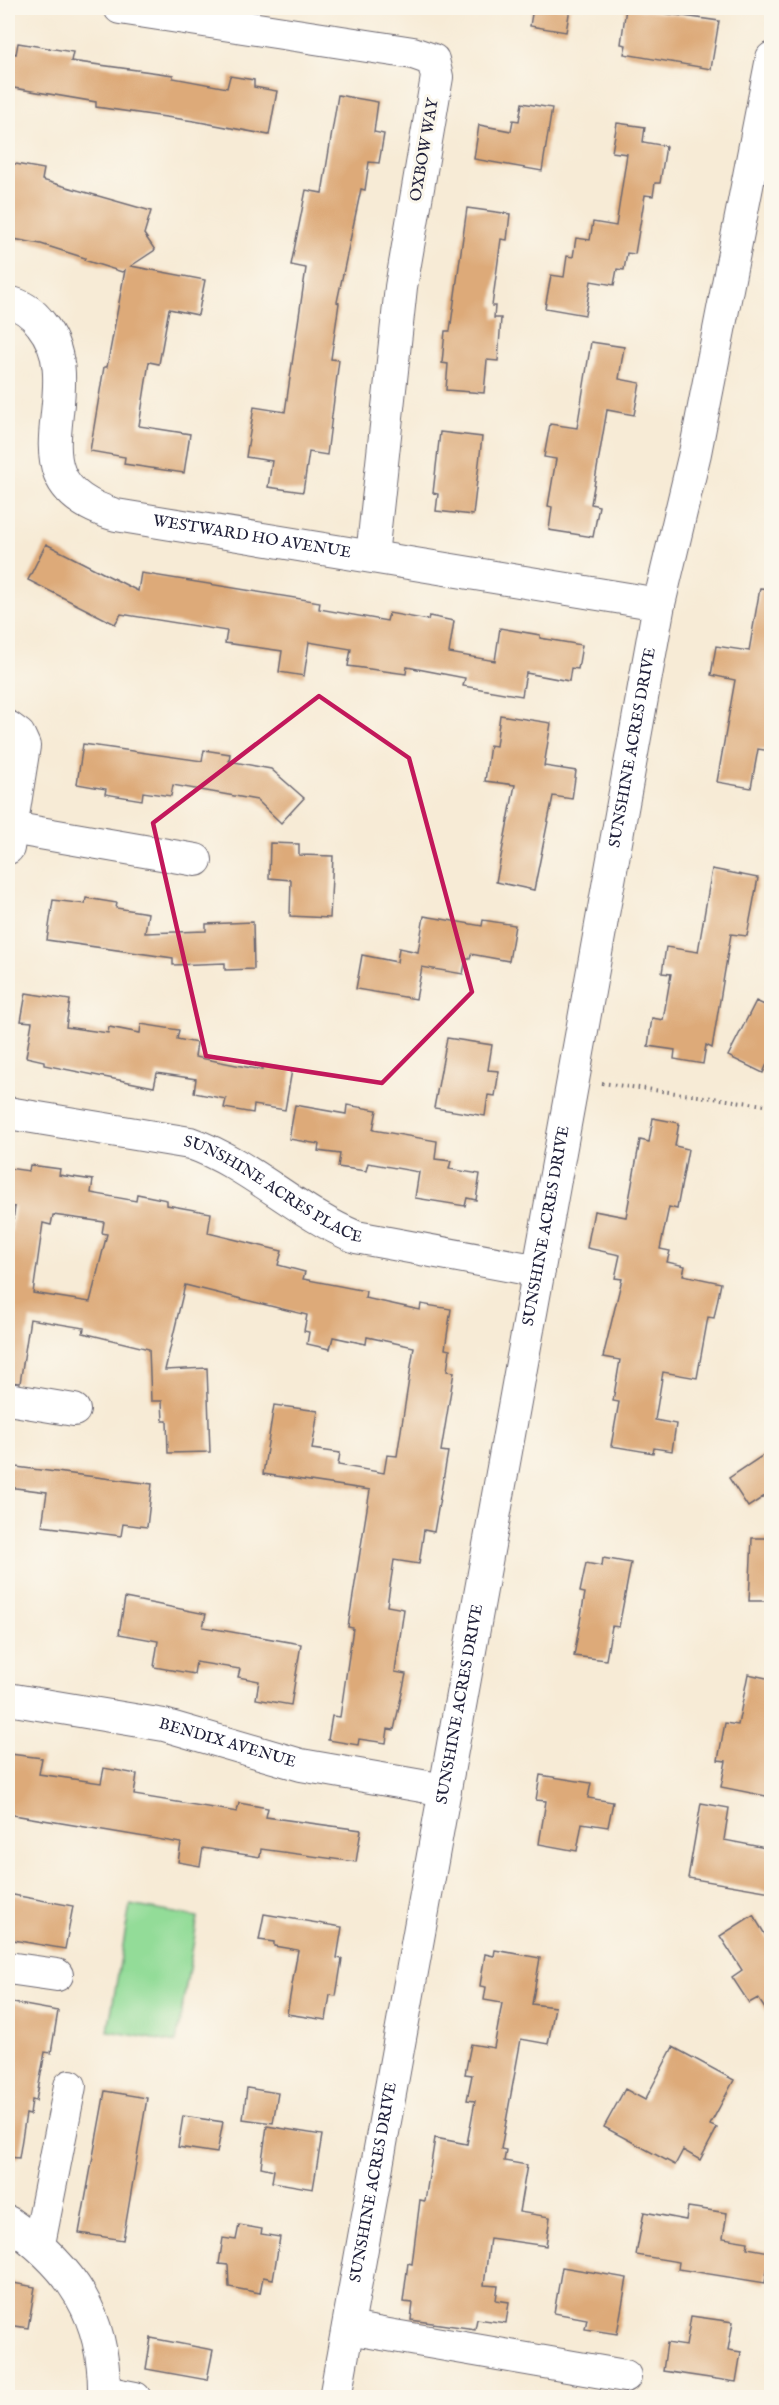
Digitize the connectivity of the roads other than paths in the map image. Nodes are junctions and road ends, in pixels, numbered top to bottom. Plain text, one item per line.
1 (120, 8) edge
2 (771, 58) edge
3 (761, 168) edge
4 (8, 302) edge
5 (372, 556) junction
6 (659, 604) junction
7 (8, 727) edge
8 (9, 838) edge
9 (196, 860) dead end
10 (8, 1113) edge
11 (539, 1271) junction
12 (8, 1399) edge
13 (74, 1410) dead end
14 (8, 1699) edge
15 (445, 1790) junction
16 (8, 1968) edge
17 (57, 1975) dead end
18 (70, 2086) dead end
19 (8, 2222) edge
20 (39, 2244) junction
21 (348, 2328) junction
22 (625, 2376) dead end
23 (104, 2395) edge
24 (135, 2397) edge
25 (335, 2397) edge

1 - 5 street, OXBOW WAY
2 - 3 street, SUNSHINE ACRES DRIVE
3 - 6 street, SUNSHINE ACRES DRIVE
4 - 5 street, WESTWARD HO AVENUE
5 - 6 street, WESTWARD HO AVENUE
6 - 11 street, SUNSHINE ACRES DRIVE
7 - 8 street
8 - 9 street
10 - 11 street, SUNSHINE ACRES PLACE
11 - 15 street, SUNSHINE ACRES DRIVE
12 - 13 street
14 - 15 street, BENDIX AVENUE
15 - 21 street, SUNSHINE ACRES DRIVE
16 - 17 street
18 - 20 street
19 - 20 street
20 - 23 street
21 - 22 street
21 - 25 street, SUNSHINE ACRES DRIVE
23 - 24 street

